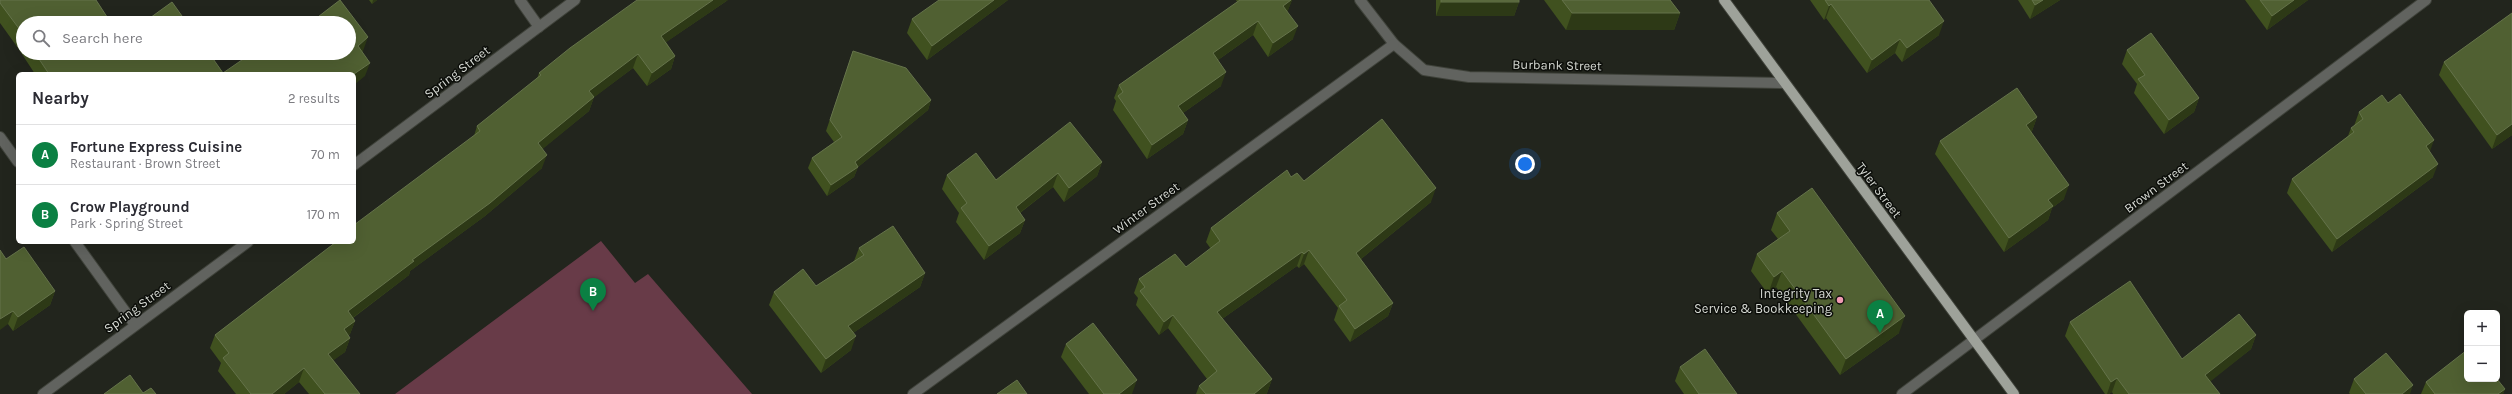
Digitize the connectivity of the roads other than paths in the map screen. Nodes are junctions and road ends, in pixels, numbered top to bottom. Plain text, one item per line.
1 (520, 0) edge
2 (575, 0) edge
3 (1360, 0) edge
4 (1724, 0) edge
5 (2426, 0) edge
6 (539, 26) junction
7 (1394, 44) junction
8 (1784, 83) junction
9 (0, 137) edge
10 (16, 159) edge
11 (356, 163) edge
12 (76, 244) edge
13 (245, 244) edge
14 (135, 325) junction
15 (1975, 341) junction
16 (43, 394) edge
17 (913, 394) edge
18 (1902, 394) edge
19 (2014, 394) edge

1 - 6 street
2 - 6 street, Spring Street
3 - 7 street, Burbank Street
4 - 8 main road, Tyler Street
5 - 15 street, Brown Street
6 - 11 street, Spring Street
7 - 8 street, Burbank Street
7 - 17 street, Winter Street
8 - 15 main road, Tyler Street
9 - 10 street
12 - 14 street
13 - 14 street, Spring Street
14 - 16 street, Spring Street
15 - 18 street, Brown Street
15 - 19 main road, Tyler Street

